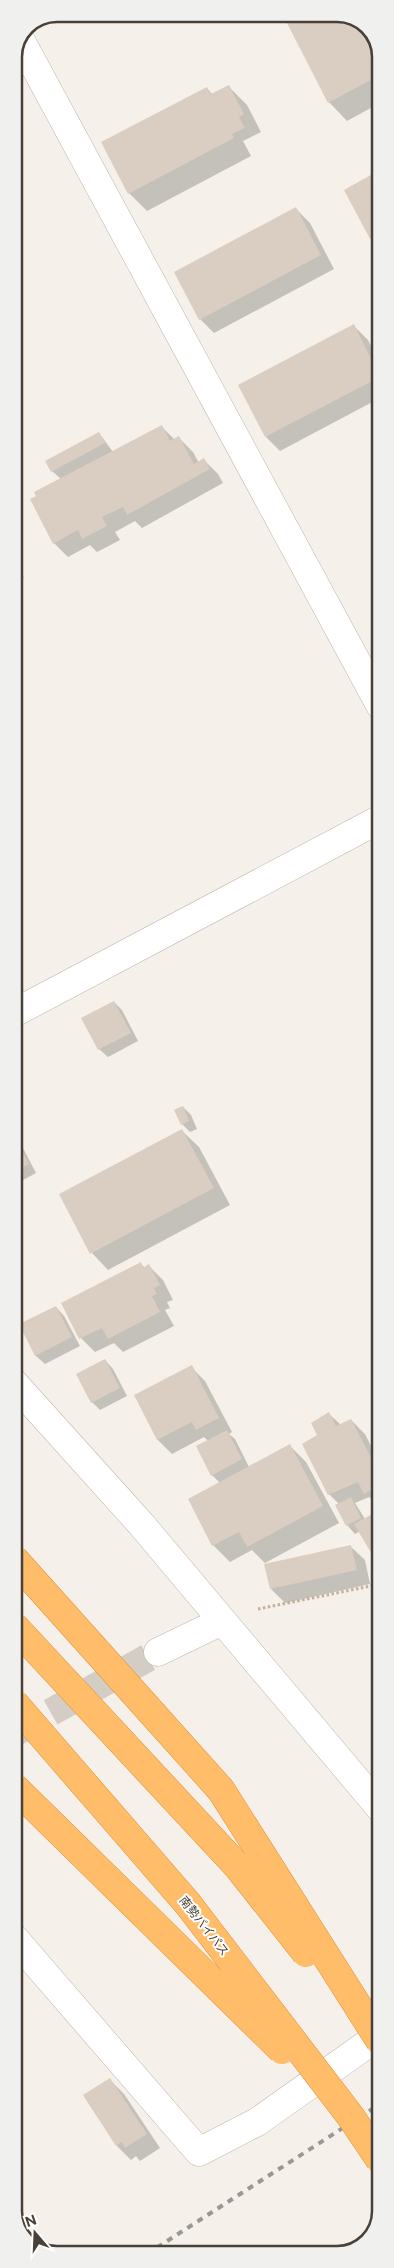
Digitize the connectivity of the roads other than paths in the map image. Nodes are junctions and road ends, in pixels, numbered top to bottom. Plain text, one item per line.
1 (24, 47) edge
2 (371, 690) edge
3 (371, 824) edge
4 (22, 1009) edge
5 (23, 1393) edge
6 (23, 1569) edge
7 (222, 1620) junction
8 (23, 1635) edge
9 (158, 1652) tunnel mouth
10 (23, 1713) edge
11 (23, 1796) edge
12 (372, 1798) edge
13 (23, 1948) edge
14 (372, 2028) edge
15 (372, 2039) edge
16 (372, 2041) edge
17 (351, 2117) junction
18 (372, 2148) edge

1 - 2 street
3 - 4 street
5 - 7 street
6 - 14 highway, bridge
7 - 9 street
7 - 12 street
8 - 15 highway, bridge
10 - 17 highway, 南勢バイパス, bridge
11 - 17 highway, bridge
13 - 16 street
17 - 18 highway, 南勢バイパス, bridge

